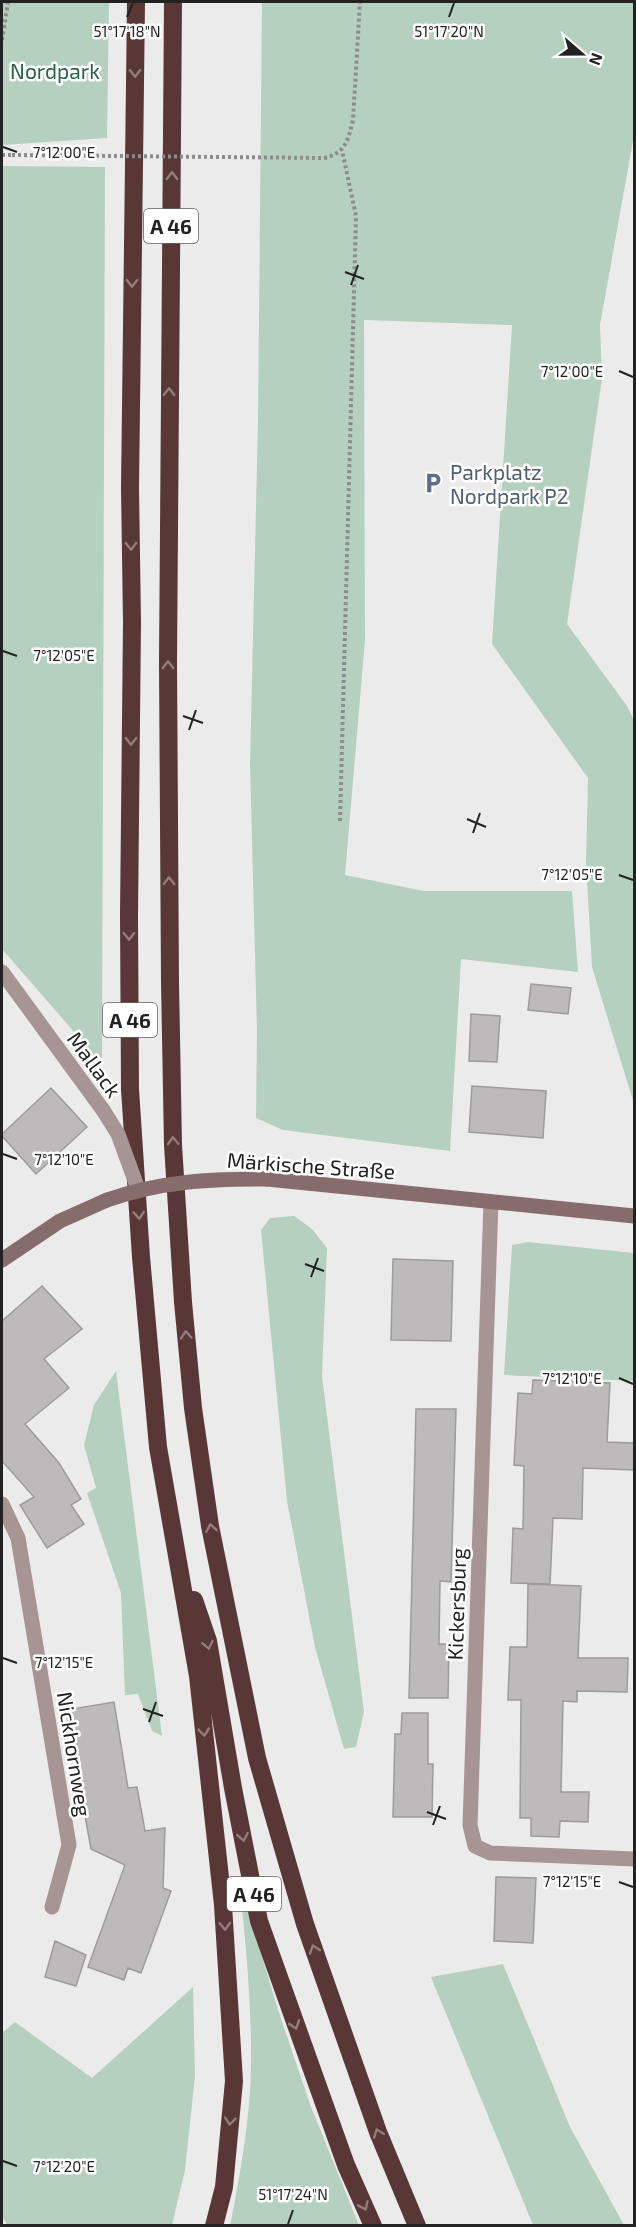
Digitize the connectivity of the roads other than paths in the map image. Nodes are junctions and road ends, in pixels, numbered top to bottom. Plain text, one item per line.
1 (136, 2) edge
2 (173, 2) edge
3 (2, 972) edge
4 (138, 1189) junction
5 (491, 1202) junction
6 (634, 1216) edge
7 (2, 1260) edge
8 (2, 1504) edge
9 (177, 1550) junction
10 (634, 1859) edge
11 (52, 1907) dead end
12 (214, 2226) edge
13 (373, 2226) edge
14 (417, 2226) edge

1 -> 9 highway, A 46
14 -> 2 highway, A 46
3 - 4 street, Mallack, bridge
4 - 5 main road, Märkische Straße, bridge
4 - 7 main road, Märkische Straße, bridge
5 - 6 main road, Märkische Straße
5 - 10 street, Kickersburg
8 - 11 street, Nickhornweg
9 -> 12 highway
9 -> 13 highway, A 46

